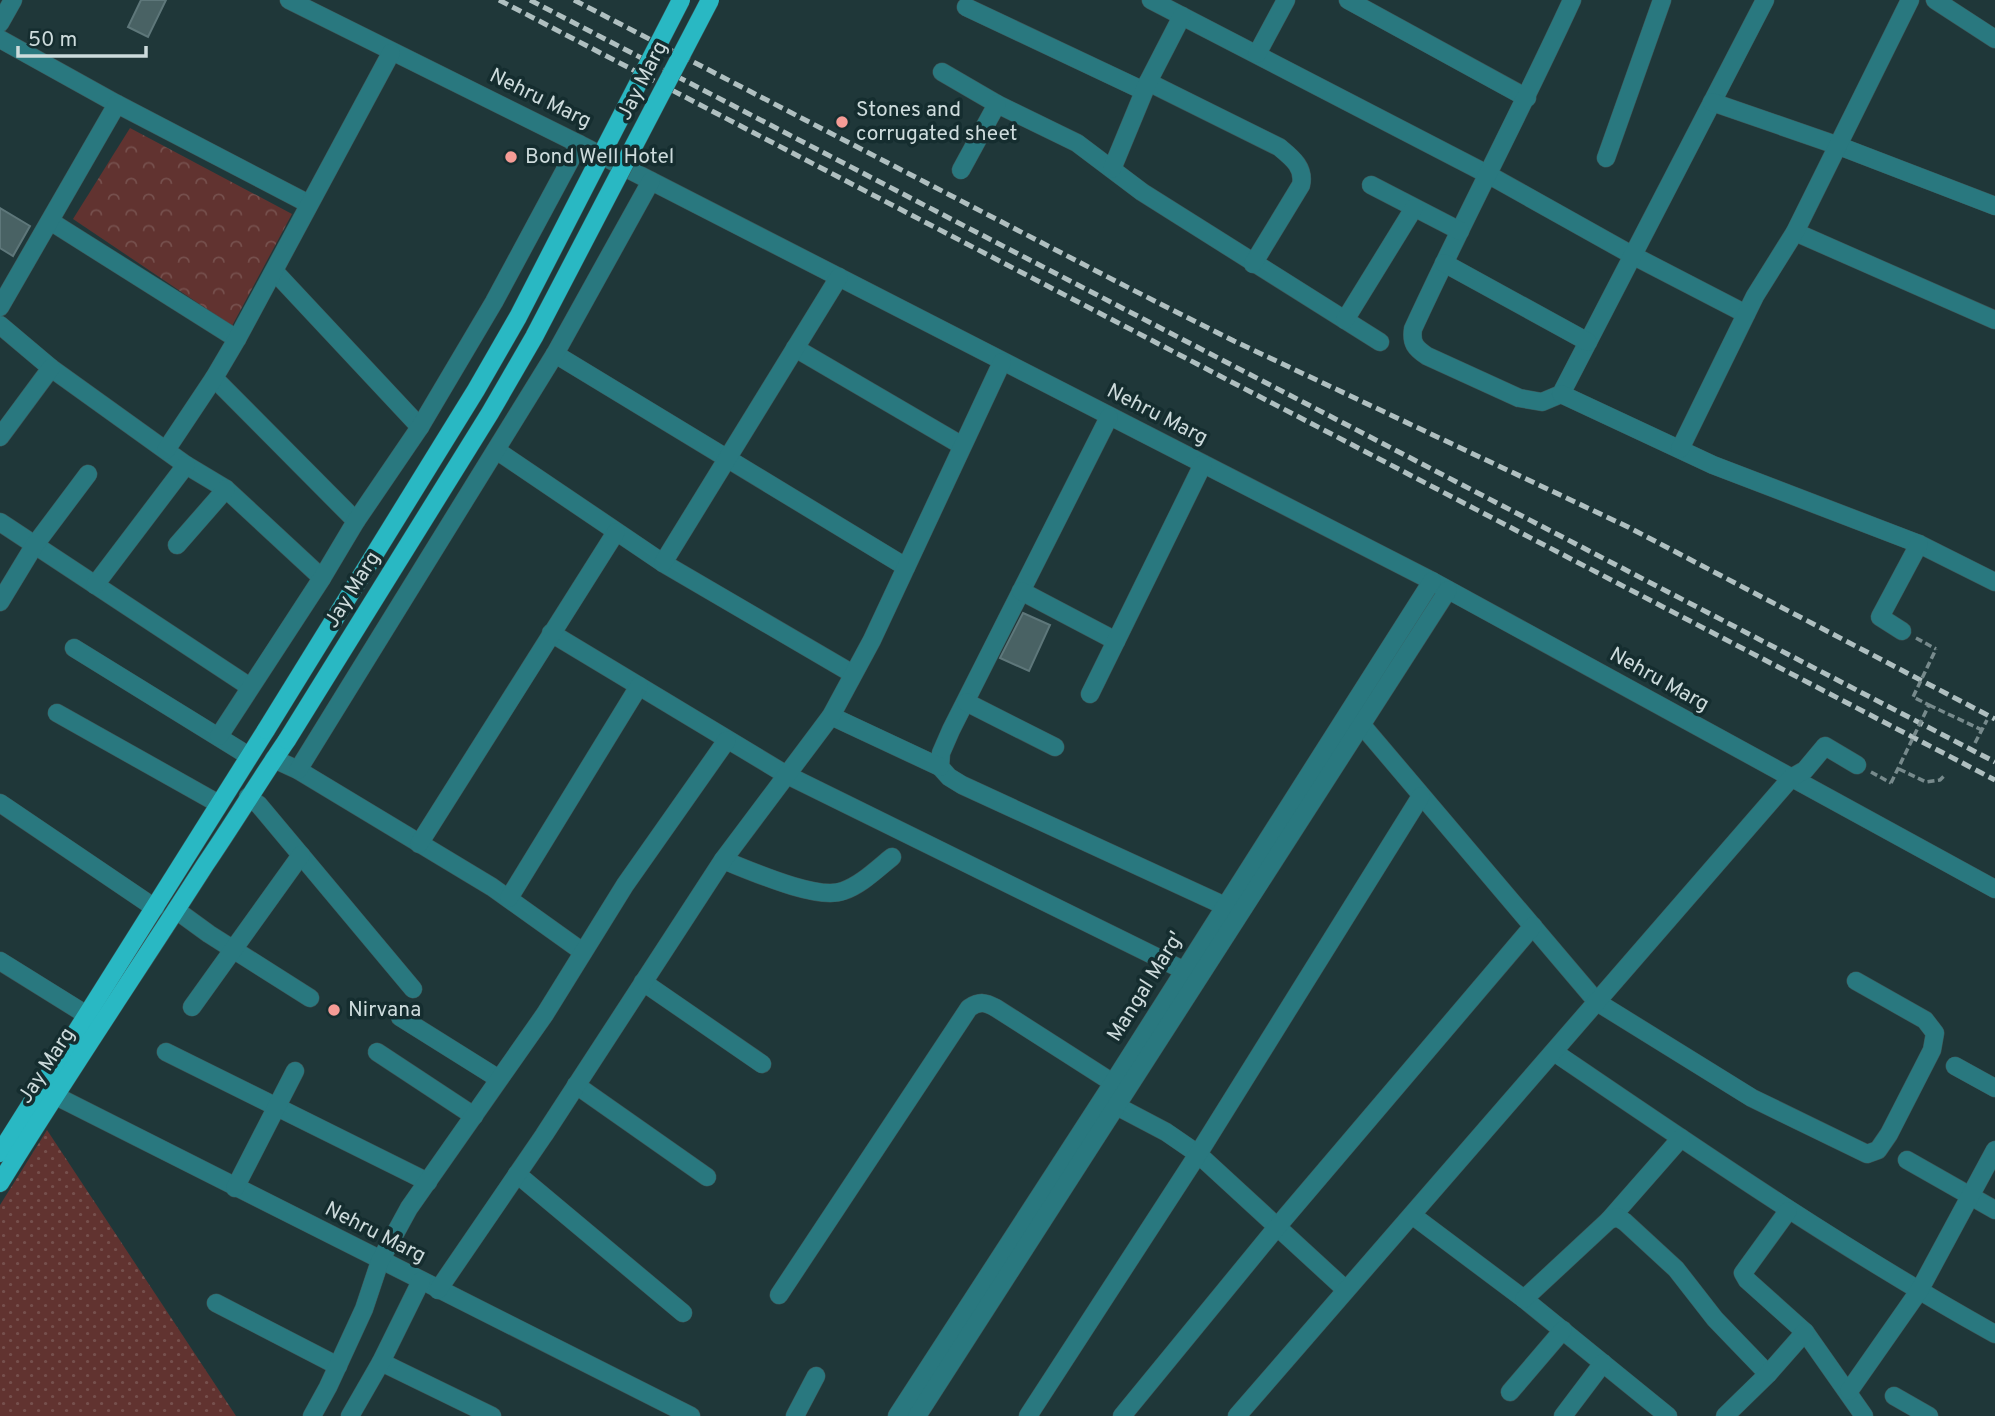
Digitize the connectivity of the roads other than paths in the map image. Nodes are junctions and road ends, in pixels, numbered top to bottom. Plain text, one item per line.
1 (13, 0) edge
2 (289, 0) edge
3 (681, 0) edge
4 (710, 0) edge
5 (1151, 0) edge
6 (1286, 0) edge
7 (1348, 0) edge
8 (1572, 0) edge
9 (1662, 0) edge
10 (1765, 0) edge
11 (1910, 0) edge
12 (1935, 0) edge
13 (966, 8) dead end
14 (1182, 16) junction
15 (0, 23) edge
16 (0, 39) edge
17 (1995, 39) edge
18 (391, 53) junction
19 (1257, 54) junction
20 (942, 72) dead end
21 (1146, 87) junction
22 (1527, 98) junction
23 (1712, 102) junction
24 (117, 104) junction
25 (998, 104) junction
26 (579, 144) junction
27 (1839, 146) junction
28 (1606, 158) dead end
29 (1112, 169) junction
30 (961, 170) dead end
31 (1489, 175) junction
32 (651, 181) junction
33 (1371, 185) dead end
34 (309, 204) junction
35 (1995, 206) edge
36 (1414, 208) junction
37 (50, 220) junction
38 (1460, 231) junction
39 (1795, 232) junction
40 (1632, 256) junction
41 (1444, 263) junction
42 (1253, 264) junction
43 (275, 272) junction
44 (839, 277) junction
45 (0, 307) edge
46 (1746, 314) junction
47 (1345, 320) junction
48 (1995, 320) edge
49 (0, 325) edge
50 (237, 339) junction
51 (1380, 342) dead end
52 (1588, 342) junction
53 (795, 348) junction
54 (555, 354) junction
55 (1002, 362) junction
56 (51, 368) junction
57 (214, 378) junction
58 (1561, 394) junction
59 (1109, 417) junction
60 (420, 427) junction
61 (0, 438) edge
62 (961, 445) junction
63 (1680, 449) junction
64 (166, 450) junction
65 (496, 450) junction
66 (727, 459) junction
67 (1203, 464) junction
68 (186, 465) junction
69 (88, 474) dead end
70 (226, 489) junction
71 (356, 521) junction
72 (0, 522) edge
73 (616, 531) junction
74 (1919, 544) junction
75 (177, 545) dead end
76 (34, 546) junction
77 (663, 564) junction
78 (906, 567) junction
79 (1991, 573) edge
80 (322, 578) junction
81 (1432, 581) junction
82 (94, 585) junction
83 (1021, 590) junction
84 (1448, 590) junction
85 (0, 602) edge
86 (1902, 631) road end
87 (551, 633) junction
88 (1115, 641) junction
89 (74, 648) dead end
90 (853, 674) junction
91 (639, 686) junction
92 (250, 687) junction
93 (1090, 694) dead end
94 (966, 702) junction
95 (57, 713) dead end
96 (831, 716) junction
97 (1362, 724) junction
98 (219, 736) junction
99 (727, 740) junction
100 (1055, 747) dead end
101 (248, 756) junction
102 (274, 758) junction
103 (1857, 765) road end
104 (940, 767) junction
105 (298, 770) junction
106 (786, 774) junction
107 (1791, 779) junction
108 (248, 796) junction
109 (1422, 796) junction
110 (0, 803) edge
111 (219, 804) junction
112 (419, 844) junction
113 (301, 855) junction
114 (892, 858) dead end
115 (723, 860) junction
116 (1995, 889) edge
117 (509, 898) junction
118 (1224, 906) junction
119 (155, 908) junction
120 (176, 910) junction
121 (1533, 926) junction
122 (234, 950) junction
123 (583, 952) junction
124 (0, 961) edge
125 (1183, 971) junction
126 (1856, 981) dead end
127 (643, 982) junction
128 (413, 989) dead end
129 (310, 998) dead end
130 (1597, 1002) junction
131 (192, 1007) dead end
132 (400, 1017) dead end
133 (94, 1019) junction
134 (166, 1052) dead end
135 (377, 1052) dead end
136 (1553, 1052) junction
137 (762, 1064) dead end
138 (1955, 1066) dead end
139 (295, 1071) dead end
140 (499, 1079) junction
141 (576, 1085) junction
142 (1995, 1088) edge
143 (47, 1092) junction
144 (1115, 1095) junction
145 (277, 1107) junction
146 (474, 1116) junction
147 (1681, 1138) junction
148 (1995, 1150) edge
149 (0, 1153) edge
150 (1198, 1154) junction
151 (1907, 1160) dead end
152 (517, 1174) junction
153 (707, 1177) dead end
154 (428, 1182) junction
155 (0, 1183) edge
156 (234, 1188) junction
157 (1969, 1197) junction
158 (1995, 1210) edge
159 (1788, 1211) junction
160 (1412, 1215) junction
161 (1609, 1220) junction
162 (1277, 1227) junction
163 (380, 1261) junction
164 (421, 1281) junction
165 (438, 1290) junction
166 (1346, 1290) junction
167 (1919, 1292) junction
168 (779, 1295) dead end
169 (1524, 1299) junction
170 (216, 1303) dead end
171 (683, 1313) dead end
172 (1563, 1330) junction
173 (1804, 1332) junction
174 (1995, 1334) edge
175 (382, 1362) junction
176 (1603, 1363) junction
177 (338, 1366) junction
178 (1768, 1374) junction
179 (816, 1376) dead end
180 (1849, 1391) junction
181 (1510, 1392) dead end
182 (1894, 1396) dead end
183 (312, 1416) edge
184 (350, 1416) edge
185 (492, 1416) edge
186 (691, 1416) edge
187 (794, 1416) edge
188 (897, 1416) edge
189 (916, 1416) edge
190 (1028, 1416) edge
191 (1122, 1416) edge
192 (1237, 1416) edge
193 (1563, 1416) edge
194 (1666, 1416) edge
195 (1725, 1416) edge
196 (1864, 1416) edge
197 (1929, 1416) edge

1 - 15 street
2 - 18 street, Nehru Marg
3 - 101 main road, Jay Marg, bridge
4 - 102 main road, Jay Marg, bridge
5 - 14 street
6 - 19 street
7 - 22 street
8 - 22 street
9 - 28 street
10 - 23 street
11 - 27 street
12 - 17 street
13 - 21 street
14 - 19 street
14 - 21 street
16 - 24 street
18 - 26 street, Nehru Marg
18 - 34 street
19 - 31 street
20 - 25 street
21 - 29 street
21 - 42 street
22 - 31 street
23 - 27 street
23 - 40 street
24 - 34 street
24 - 37 street
25 - 29 street
25 - 30 street
26 - 32 street, Nehru Marg
26 - 60 street
27 - 35 street
27 - 39 street
29 - 42 street
31 - 38 street
31 - 40 street
32 - 44 street, Nehru Marg
32 - 54 street
33 - 36 street
34 - 43 street
36 - 38 street
36 - 47 street
37 - 45 street
37 - 50 street
38 - 41 street
39 - 46 street
39 - 48 street
40 - 46 street
40 - 52 street
41 - 52 street
41 - 58 street
42 - 47 street
43 - 50 street
43 - 60 street
44 - 53 street
44 - 55 street, Nehru Marg
46 - 63 street
47 - 51 street
49 - 56 street
50 - 57 street
52 - 58 street
53 - 62 street
53 - 66 street
54 - 65 street
54 - 66 street
55 - 59 street, Nehru Marg
55 - 62 street
56 - 61 street
56 - 64 street
57 - 64 street
57 - 71 street
58 - 63 street
59 - 67 street, Nehru Marg
59 - 83 street
60 - 71 street
62 - 78 street
63 - 74 street
64 - 68 street
65 - 73 street
65 - 105 street
66 - 77 street
66 - 78 street
67 - 81 street, Nehru Marg
67 - 88 street
68 - 70 street
68 - 82 street
69 - 76 street
70 - 75 street
70 - 80 street
71 - 80 street
72 - 76 street
73 - 77 street
73 - 87 street
74 - 79 street
74 - 86 street
76 - 82 street
76 - 85 street
77 - 90 street
78 - 90 street
80 - 92 street
81 - 84 street, Nehru Marg
81 - 118 street, Mangal Marg'
82 - 92 street
83 - 88 street
83 - 94 street
84 - 97 street
84 - 107 street, Nehru Marg
87 - 91 street
87 - 112 street
88 - 93 street
89 - 98 street
90 - 96 street
91 - 99 street
91 - 117 street
92 - 98 street
94 - 100 street
94 - 104 street
95 - 111 street
96 - 104 street
96 - 106 street
97 - 109 street
97 - 144 street
98 - 101 street
99 - 106 street
99 - 123 street
101 - 111 main road, Jay Marg
102 - 105 street
102 - 108 main road, Jay Marg
103 - 107 street
104 - 118 street
105 - 112 street
106 - 115 street
106 - 125 street
107 - 116 street, Nehru Marg
107 - 130 street
108 - 113 street
108 - 120 main road, Jay Marg
109 - 121 street
109 - 150 street
110 - 119 street
111 - 119 main road, Jay Marg
112 - 117 street
113 - 122 street
113 - 128 street
114 - 115 street
115 - 127 street
117 - 123 street
118 - 125 street, Mangal Marg'
119 - 133 main road, Jay Marg
120 - 122 street
120 - 133 main road, Jay Marg
121 - 130 street
121 - 162 street
122 - 129 street
122 - 131 street
123 - 140 street
124 - 133 street
125 - 144 street, Mangal Marg'
126 - 130 street
127 - 137 street
127 - 141 street
130 - 136 street
132 - 140 street
133 - 143 main road, Jay Marg
134 - 145 street
135 - 146 street
136 - 147 street
136 - 160 street
138 - 142 street
139 - 145 street
140 - 146 street
141 - 152 street
141 - 153 street
143 - 149 main road, Jay Marg
143 - 155 main road, Jay Marg
143 - 156 street, Nehru Marg
144 - 150 street
144 - 168 street
144 - 188 street, Mangal Marg'
144 - 189 street
145 - 154 street
145 - 156 street
146 - 154 street
147 - 159 street
147 - 161 street
148 - 157 street
150 - 162 street
150 - 190 street
151 - 157 street
152 - 165 street
152 - 171 street
154 - 163 street
156 - 163 street, Nehru Marg
157 - 158 street
157 - 167 street
159 - 167 street
159 - 173 street
160 - 166 street
160 - 169 street
161 - 169 street
161 - 178 street
162 - 166 street
162 - 191 street
163 - 164 street, Nehru Marg
163 - 177 street
164 - 165 street, Nehru Marg
164 - 175 street
165 - 186 street, Nehru Marg
166 - 192 street
167 - 174 street
167 - 180 street
169 - 172 street
170 - 177 street
172 - 176 street
172 - 181 street
173 - 178 street
173 - 180 street
175 - 184 street
175 - 185 street
176 - 193 street
176 - 194 street
177 - 183 street
178 - 195 street
179 - 187 street
180 - 196 street
182 - 197 street

